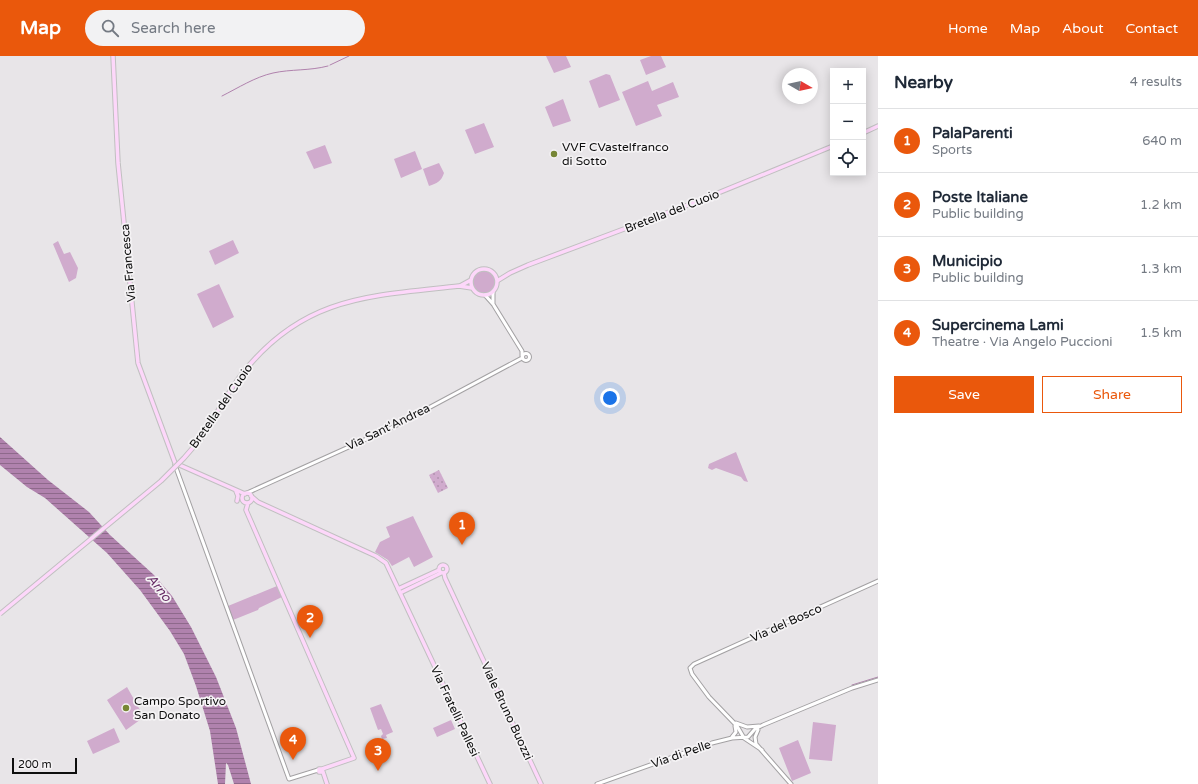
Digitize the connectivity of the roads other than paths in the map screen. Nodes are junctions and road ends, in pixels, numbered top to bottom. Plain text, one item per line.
1 (113, 56) edge
2 (878, 127) edge
3 (866, 132) edge
4 (830, 147) edge
5 (510, 273) junction
6 (495, 274) junction
7 (471, 280) junction
8 (497, 281) junction
9 (459, 286) junction
10 (472, 288) junction
11 (493, 292) junction
12 (485, 295) junction
13 (493, 304) junction
14 (522, 351) junction
15 (527, 354) junction
16 (522, 359) junction
17 (175, 463) junction
18 (256, 490) junction
19 (242, 494) junction
20 (251, 496) junction
21 (237, 501) dead end
22 (250, 502) junction
23 (258, 502) junction
24 (878, 581) edge
25 (399, 591) junction
26 (0, 614) edge
27 (878, 680) edge
28 (731, 720) junction
29 (763, 726) junction
30 (744, 738) junction
31 (727, 739) junction
32 (762, 750) junction
33 (320, 770) junction
34 (327, 784) edge
35 (490, 784) edge
36 (541, 784) edge
37 (597, 784) edge
38 (791, 784) edge

1 - 17 main road, Via Francesca
2 - 3 main road
4 - 5 main road, Bretella del Cuoio
5 - 6 main road, Bretella del Cuoio
5 - 8 main road, Bretella del Cuoio
6 - 7 main road, Bretella del Cuoio
6 - 8 main road
7 - 9 main road, Bretella del Cuoio
7 - 10 main road
8 - 11 main road
9 - 10 main road, Bretella del Cuoio
9 - 26 main road, Bretella del Cuoio, bridge
10 - 12 main road, Bretella del Cuoio
11 - 12 main road
11 - 13 street
12 - 13 street
13 - 14 street
14 - 15 street
14 - 16 street
15 - 16 street, Via Sant'Andrea
15 - 16 street
16 - 18 street, Via Sant'Andrea
17 - 19 main road
17 - 33 street
18 - 19 street, Via Sant'Andrea
18 - 20 street, Via Sant'Andrea
19 - 20 main road
19 - 21 main road
19 - 22 main road
20 - 22 main road
20 - 23 main road
22 - 23 main road
22 - 33 main road
23 - 25 main road, Via Fratelli Pallesi
24 - 28 street, Via del Bosco
25 - 35 main road, Via Fratelli Pallesi
25 - 36 main road, Viale Bruno Buozzi
27 - 29 street, Via di Pelle
28 - 29 street, Via di Pelle
28 - 30 street
28 - 31 street
29 - 30 street, Via di Pelle
29 - 32 street
30 - 31 street, Via di Pelle
30 - 32 street
31 - 37 street, Via di Pelle
32 - 38 street
33 - 34 main road

